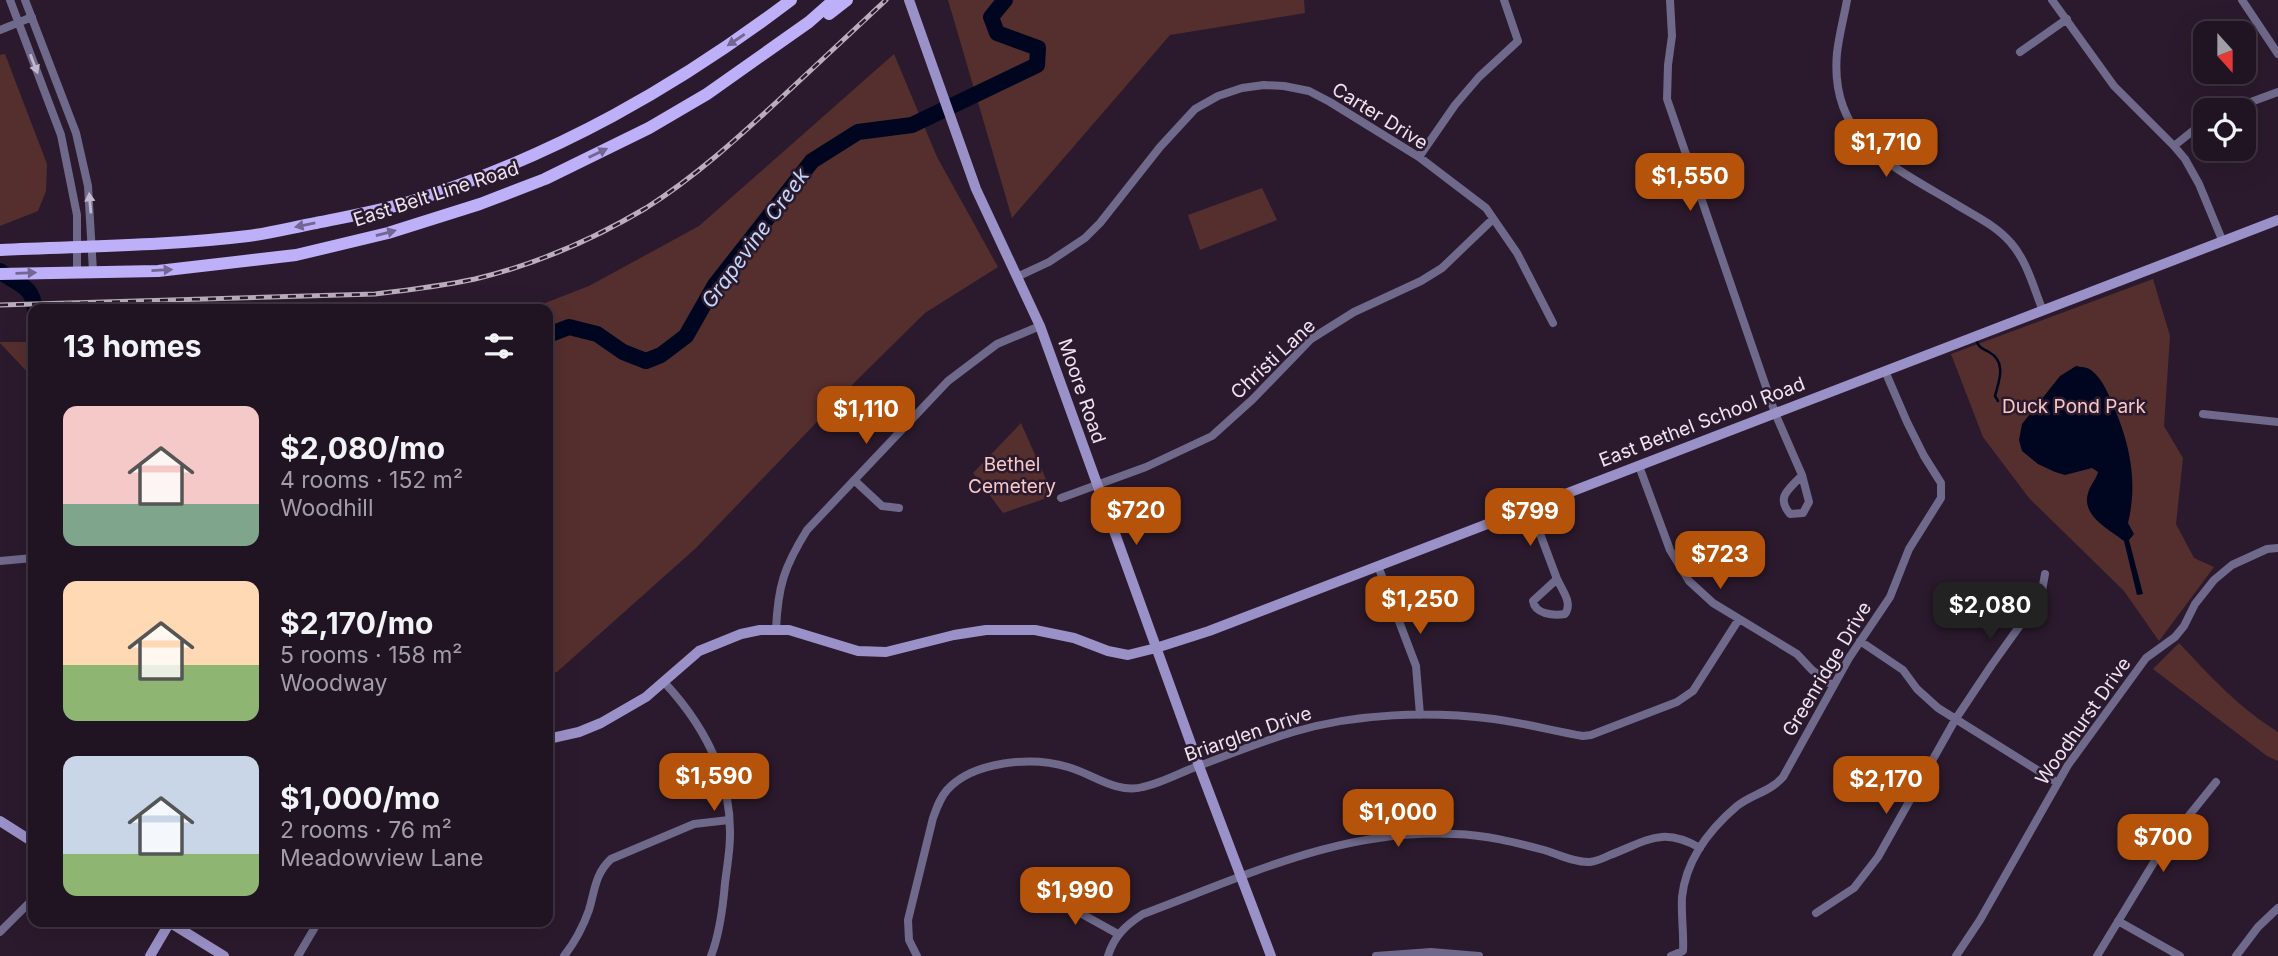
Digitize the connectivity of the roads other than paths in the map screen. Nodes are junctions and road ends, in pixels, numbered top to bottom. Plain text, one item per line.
1 (10, 0) edge
2 (25, 0) edge
3 (790, 0) edge
4 (834, 0) edge
5 (847, 0) edge
6 (909, 0) edge
7 (1504, 0) edge
8 (1670, 0) edge
9 (1847, 0) edge
10 (2052, 0) edge
11 (2242, 0) edge
12 (32, 18) junction
13 (2067, 19) junction
14 (809, 22) junction
15 (18, 23) junction
16 (0, 30) edge
17 (2020, 52) dead end
18 (2278, 54) edge
19 (2278, 92) edge
20 (2256, 100) edge
21 (2193, 131) edge
22 (2175, 146) junction
23 (1419, 157) junction
24 (417, 200) junction
25 (1493, 219) junction
26 (2278, 220) edge
27 (425, 221) junction
28 (2223, 242) junction
29 (92, 246) junction
30 (77, 247) junction
31 (0, 250) edge
32 (76, 271) junction
33 (93, 271) junction
34 (0, 274) edge
35 (1017, 277) junction
36 (2043, 311) junction
37 (1553, 323) dead end
38 (1040, 326) junction
39 (1885, 371) junction
40 (1775, 413) junction
41 (2203, 414) dead end
42 (2278, 422) edge
43 (1639, 466) junction
44 (1802, 475) junction
45 (854, 481) junction
46 (1097, 486) junction
47 (1060, 498) dead end
48 (1530, 507) junction
49 (899, 508) dead end
50 (2278, 548) edge
51 (28, 558) edge
52 (0, 561) edge
53 (1378, 566) junction
54 (2045, 574) dead end
55 (1556, 579) junction
56 (1739, 619) junction
57 (776, 629) junction
58 (1860, 641) junction
59 (1156, 649) junction
60 (664, 682) junction
61 (1833, 686) junction
62 (1420, 715) junction
63 (1955, 720) junction
64 (553, 738) edge
65 (1199, 766) junction
66 (2216, 782) dead end
67 (2058, 783) junction
68 (729, 820) junction
69 (0, 821) edge
70 (28, 839) edge
71 (1700, 848) junction
72 (1241, 877) junction
73 (1046, 894) dead end
74 (28, 904) edge
75 (2278, 908) edge
76 (1816, 913) dead end
77 (2118, 920) junction
78 (167, 927) edge
79 (178, 927) edge
80 (315, 927) edge
81 (0, 932) edge
82 (1118, 934) junction
83 (150, 956) edge
84 (224, 956) edge
85 (299, 956) edge
86 (564, 956) edge
87 (711, 956) edge
88 (918, 956) edge
89 (1108, 956) edge
90 (1271, 956) edge
91 (1376, 956) edge
92 (1479, 956) edge
93 (1671, 956) edge
94 (1956, 956) edge
95 (2097, 956) edge
96 (2180, 956) edge
97 (2236, 956) edge

1 - 15 street
2 - 12 street
3 -> 24 main road, East Belt Line Road
4 - 14 main road, East Belt Line Road
5 - 14 main road
6 - 35 street, Moore Road
7 - 23 street
8 - 40 street
9 - 36 street
10 - 13 street
11 - 18 street
12 - 15 street
29 -> 12 street
13 - 17 street
13 - 22 street
27 -> 14 main road, East Belt Line Road
15 - 16 street
15 -> 30 street
19 - 20 street
21 - 22 street
22 - 28 street
23 - 25 street, Carter Drive
23 - 35 street, Carter Drive
24 - 27 main road
24 -> 29 main road, East Belt Line Road
25 - 37 street, Carter Drive
25 - 46 street, Christi Lane
26 - 28 street, East Bethel School Road
33 -> 27 main road, East Belt Line Road
28 - 36 street, East Bethel School Road
29 - 30 main road, East Belt Line Road
29 - 33 street
30 - 31 main road, East Belt Line Road
30 - 32 street
32 - 33 main road, East Belt Line Road
34 -> 32 main road, East Belt Line Road
35 - 38 street, Moore Road
36 - 39 street, East Bethel School Road
38 - 45 street
38 - 46 street, Moore Road
39 - 40 street, East Bethel School Road
39 - 58 street, Greenridge Drive
40 - 43 street, East Bethel School Road
40 - 44 street
41 - 42 street
43 - 48 street, East Bethel School Road
43 - 56 street
44 - 44 street
45 - 49 street
45 - 57 street
46 - 47 street, Christi Lane
46 - 59 street, Moore Road
48 - 53 street, East Bethel School Road
48 - 55 street
50 - 67 street, Woodhurst Drive
51 - 52 street
53 - 59 street, East Bethel School Road
53 - 62 street
54 - 63 street
55 - 55 street
56 - 61 street
56 - 62 street, Briarglen Drive
57 - 59 street, East Bethel School Road
57 - 60 street, East Bethel School Road
58 - 61 street, Greenridge Drive
58 - 63 street
59 - 65 street, Moore Road
60 - 64 street, East Bethel School Road
60 - 68 street
61 - 71 street, Greenridge Drive
62 - 65 street, Briarglen Drive
63 - 67 street
63 - 76 street
65 - 72 street, Moore Road
65 - 88 street, Briarglen Drive
66 - 77 street
67 - 94 street, Woodhurst Drive
68 - 86 street
68 - 87 street
69 - 70 street
71 - 72 street
71 - 93 street, Greenridge Drive
72 - 82 street
72 - 90 street, Moore Road
73 - 82 street
74 - 81 street
75 - 97 street
77 - 95 street
77 - 96 street
78 - 83 street
79 - 84 street
80 - 85 street
82 - 89 street
91 - 92 street

